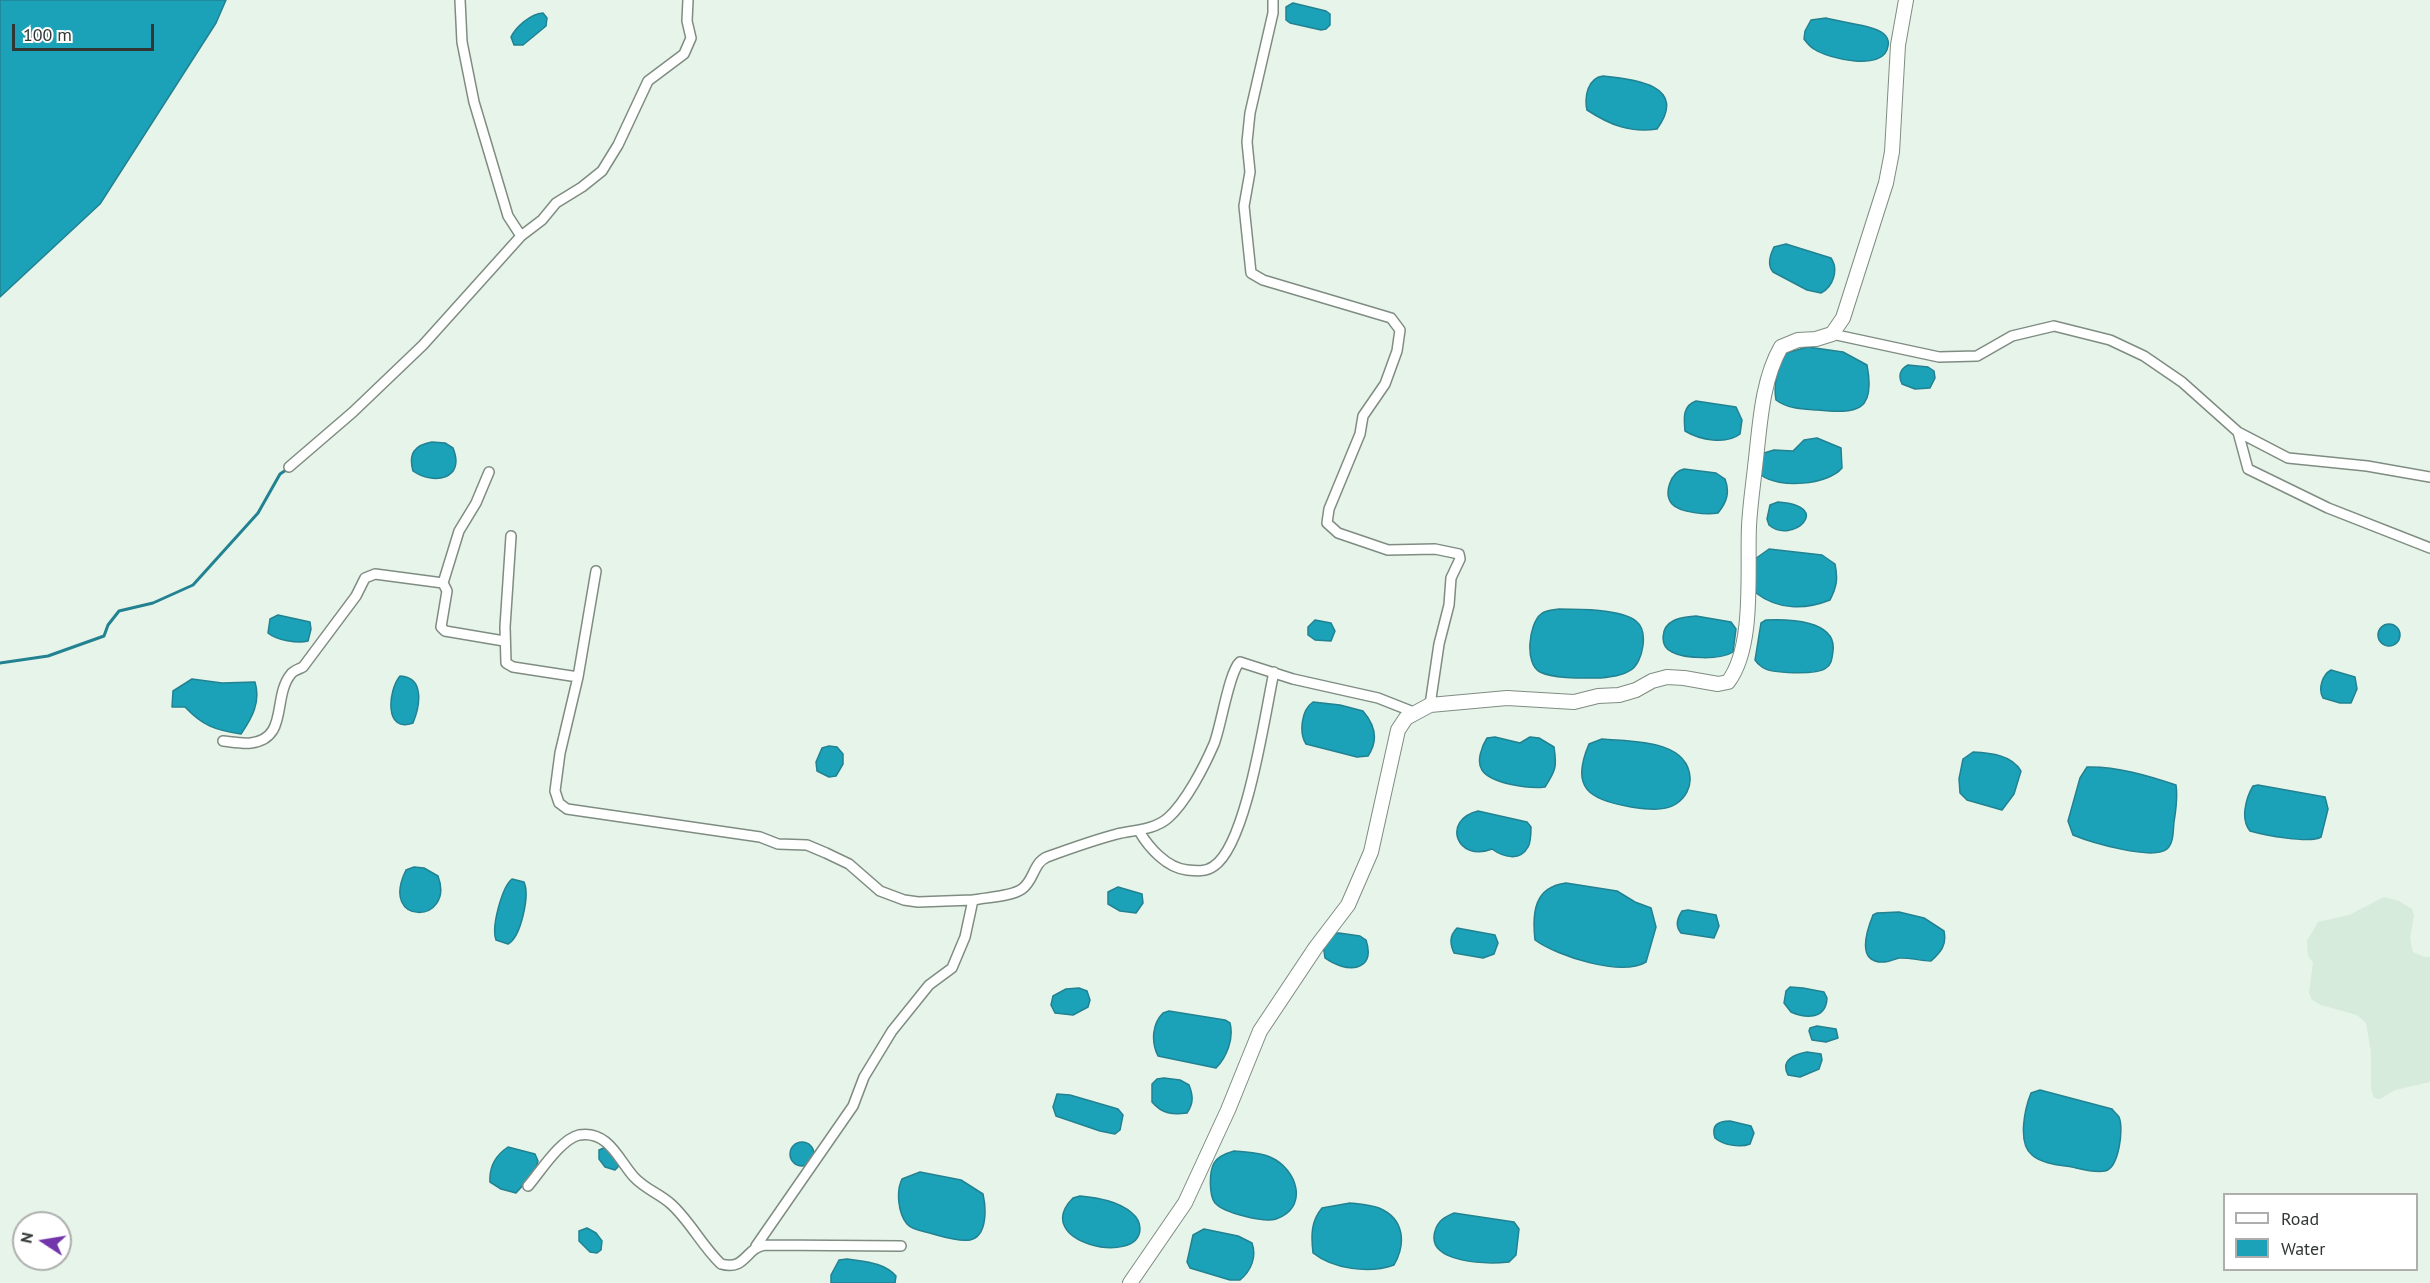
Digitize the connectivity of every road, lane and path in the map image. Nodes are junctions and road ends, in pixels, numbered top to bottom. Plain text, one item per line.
1 (460, 0) edge
2 (688, 0) edge
3 (1273, 0) edge
4 (1906, 0) edge
5 (521, 236) junction
6 (1832, 334) junction
7 (2238, 432) junction
8 (289, 467) dead end
9 (489, 472) dead end
10 (2430, 477) edge
11 (511, 536) dead end
12 (2430, 548) edge
13 (596, 572) dead end
14 (443, 583) junction
15 (504, 641) junction
16 (1274, 672) junction
17 (578, 677) junction
18 (1430, 705) junction
19 (1416, 713) junction
20 (223, 741) dead end
21 (1139, 831) junction
22 (973, 900) junction
23 (528, 1186) dead end
24 (756, 1246) junction
25 (901, 1246) dead end
26 (1130, 1283) edge

1 - 5 street
2 - 5 street
3 - 18 street
4 - 6 street
5 - 8 street
6 - 7 street
6 - 18 street
7 - 10 street
7 - 12 street
9 - 14 street
11 - 15 street
13 - 17 street
14 - 15 street
14 - 20 street
15 - 17 street
16 - 19 street
16 - 21 street
16 - 21 street
17 - 22 street
18 - 19 street
19 - 26 street
21 - 22 street
22 - 24 street
23 - 24 street
24 - 25 street

